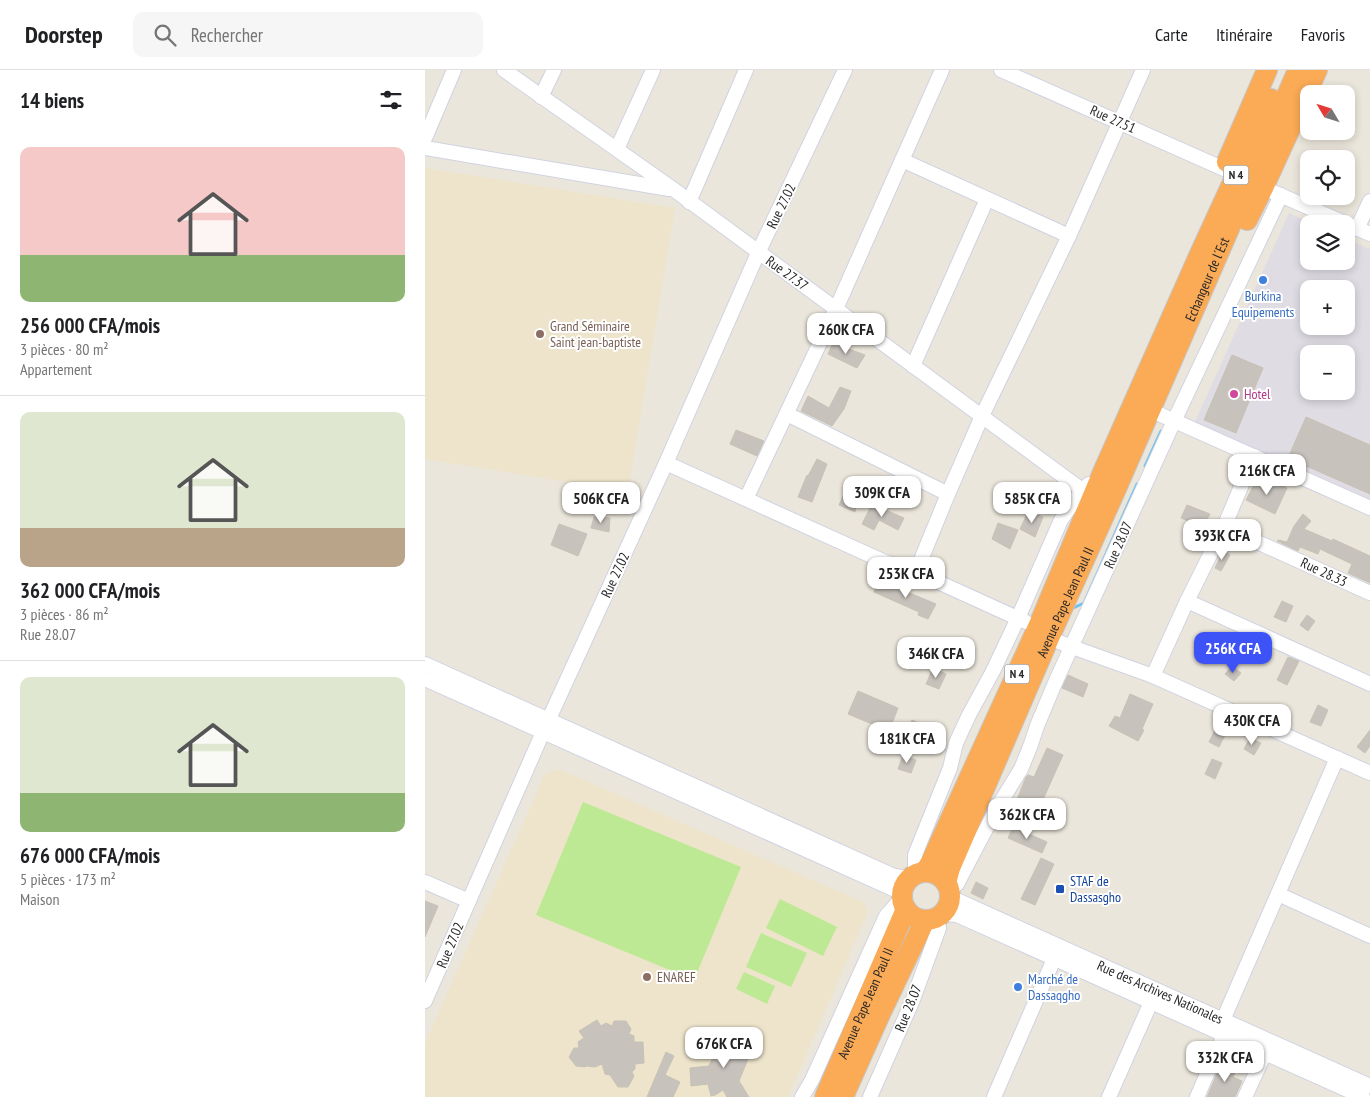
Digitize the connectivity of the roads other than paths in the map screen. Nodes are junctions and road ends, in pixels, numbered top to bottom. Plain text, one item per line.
1 (454, 70) edge
2 (504, 70) edge
3 (554, 70) edge
4 (653, 70) edge
5 (746, 70) edge
6 (845, 70) edge
7 (942, 70) edge
8 (1001, 70) edge
9 (1143, 70) edge
10 (1267, 70) edge
11 (1284, 70) edge
12 (1298, 70) edge
13 (1317, 70) edge
14 (1280, 95) junction
15 (541, 97) junction
16 (1119, 122) junction
17 (425, 138) edge
18 (425, 148) edge
19 (617, 149) junction
20 (902, 160) junction
21 (1224, 169) junction
22 (673, 189) junction
23 (1272, 191) junction
24 (987, 199) junction
25 (1370, 201) edge
26 (689, 202) junction
27 (1364, 231) edge
28 (1069, 236) junction
29 (758, 253) junction
30 (836, 309) junction
31 (1169, 365) junction
32 (913, 366) junction
33 (1145, 376) junction
34 (1150, 410) junction
35 (787, 414) junction
36 (982, 416) junction
37 (1174, 421) junction
38 (1254, 456) junction
39 (666, 463) junction
40 (1103, 472) joint
41 (1116, 489) joint
42 (1087, 493) junction
43 (948, 494) junction
44 (746, 499) junction
45 (1370, 508) edge
46 (1224, 527) junction
47 (916, 572) junction
48 (1370, 593) edge
49 (1187, 601) junction
50 (1019, 618) junction
51 (1044, 633) junction
52 (1072, 647) junction
53 (425, 664) edge
54 (1153, 676) junction
55 (425, 679) edge
56 (1370, 684) edge
57 (546, 726) junction
58 (1337, 758) junction
59 (1370, 773) edge
60 (425, 882) edge
61 (910, 888) junction
62 (1278, 894) junction
63 (469, 901) junction
64 (942, 904) junction
65 (1370, 936) edge
66 (1054, 959) junction
67 (425, 1001) edge
68 (1151, 1002) junction
69 (1223, 1020) junction
70 (1224, 1035) junction
71 (1265, 1053) junction
72 (1370, 1086) edge
73 (802, 1097) edge
74 (825, 1097) edge
75 (843, 1097) edge
76 (870, 1097) edge
77 (995, 1097) edge
78 (1109, 1097) edge
79 (1197, 1097) edge
80 (1245, 1097) edge
81 (1363, 1097) edge

1 - 17 street
2 - 15 street, Rue 27.37
3 - 15 street
4 - 19 street
5 - 26 street
6 - 29 street, Rue 27.02
7 - 20 street
8 - 16 street, Rue 27.51
9 - 16 street
10 - 21 highway
11 - 14 highway, Echangeur de l´Est / N 4
12 - 14 highway, Echangeur de l´Est / N 4
13 - 23 highway
14 - 31 highway, Echangeur de l´Est / N 4
14 - 33 highway, Echangeur de l´Est / N 4
15 - 19 street, Rue 27.37
16 - 21 street, Rue 27.51
16 - 28 street
18 - 22 street
19 - 22 street, Rue 27.37
20 - 24 street
20 - 30 street
21 - 33 highway
22 - 26 street, Rue 27.37
23 - 27 street
23 - 31 highway
23 - 37 street, Rue 28.07
24 - 28 street
24 - 32 street
25 - 27 street
26 - 29 street, Rue 27.37
28 - 36 street
29 - 30 street, Rue 27.37
29 - 39 street, Rue 27.02
30 - 32 street, Rue 27.37
30 - 35 street
31 - 34 highway, Echangeur de l´Est / N 4
32 - 36 street, Rue 27.37
33 - 40 highway, Echangeur de l´Est / N 4
34 - 37 street
34 - 41 highway, Echangeur de l´Est / N 4
35 - 43 street
35 - 44 street
36 - 42 street, Rue 27.37
36 - 43 street
37 - 38 street
37 - 52 street, Rue 28.07
38 - 45 street
38 - 46 street
39 - 44 street
39 - 57 street, Rue 27.02
40 - 42 highway, Avenue Pape Jean Paul II / N 4
41 - 51 highway, Avenue Pape Jean Paul II / N 4
42 - 50 street
42 - 51 highway, Avenue Pape Jean Paul II / N 4
43 - 47 street
44 - 47 street
46 - 48 street, Rue 28.33
46 - 49 street
47 - 50 street
49 - 54 street
49 - 56 street
50 - 51 street
50 - 61 street
51 - 52 street
51 - 61 highway, Avenue Pape Jean Paul II / N 4
51 - 64 highway, Avenue Pape Jean Paul II / N 4
52 - 54 street
52 - 64 street, Rue 28.07
53 - 57 street
54 - 58 street
55 - 57 street
57 - 61 street
57 - 63 street, Rue 27.02
58 - 59 street
58 - 62 street
60 - 63 street
61 - 64 highway
61 - 64 highway
61 - 73 street
61 - 74 highway, Avenue Pape Jean Paul II / N 4
62 - 65 street
62 - 69 street
63 - 67 street, Rue 27.02
64 - 66 street, Rue des Archives Nationales
64 - 69 street, Rue des Archives Nationales
64 - 75 highway, Avenue Pape Jean Paul II / N 4
64 - 76 street, Rue 28.07
66 - 68 street, Rue des Archives Nationales
66 - 77 street
68 - 70 street, Rue des Archives Nationales
68 - 78 street
69 - 72 street, Rue des Archives Nationales
70 - 71 street, Rue des Archives Nationales
70 - 79 street
71 - 80 street
71 - 81 street, Rue des Archives Nationales

